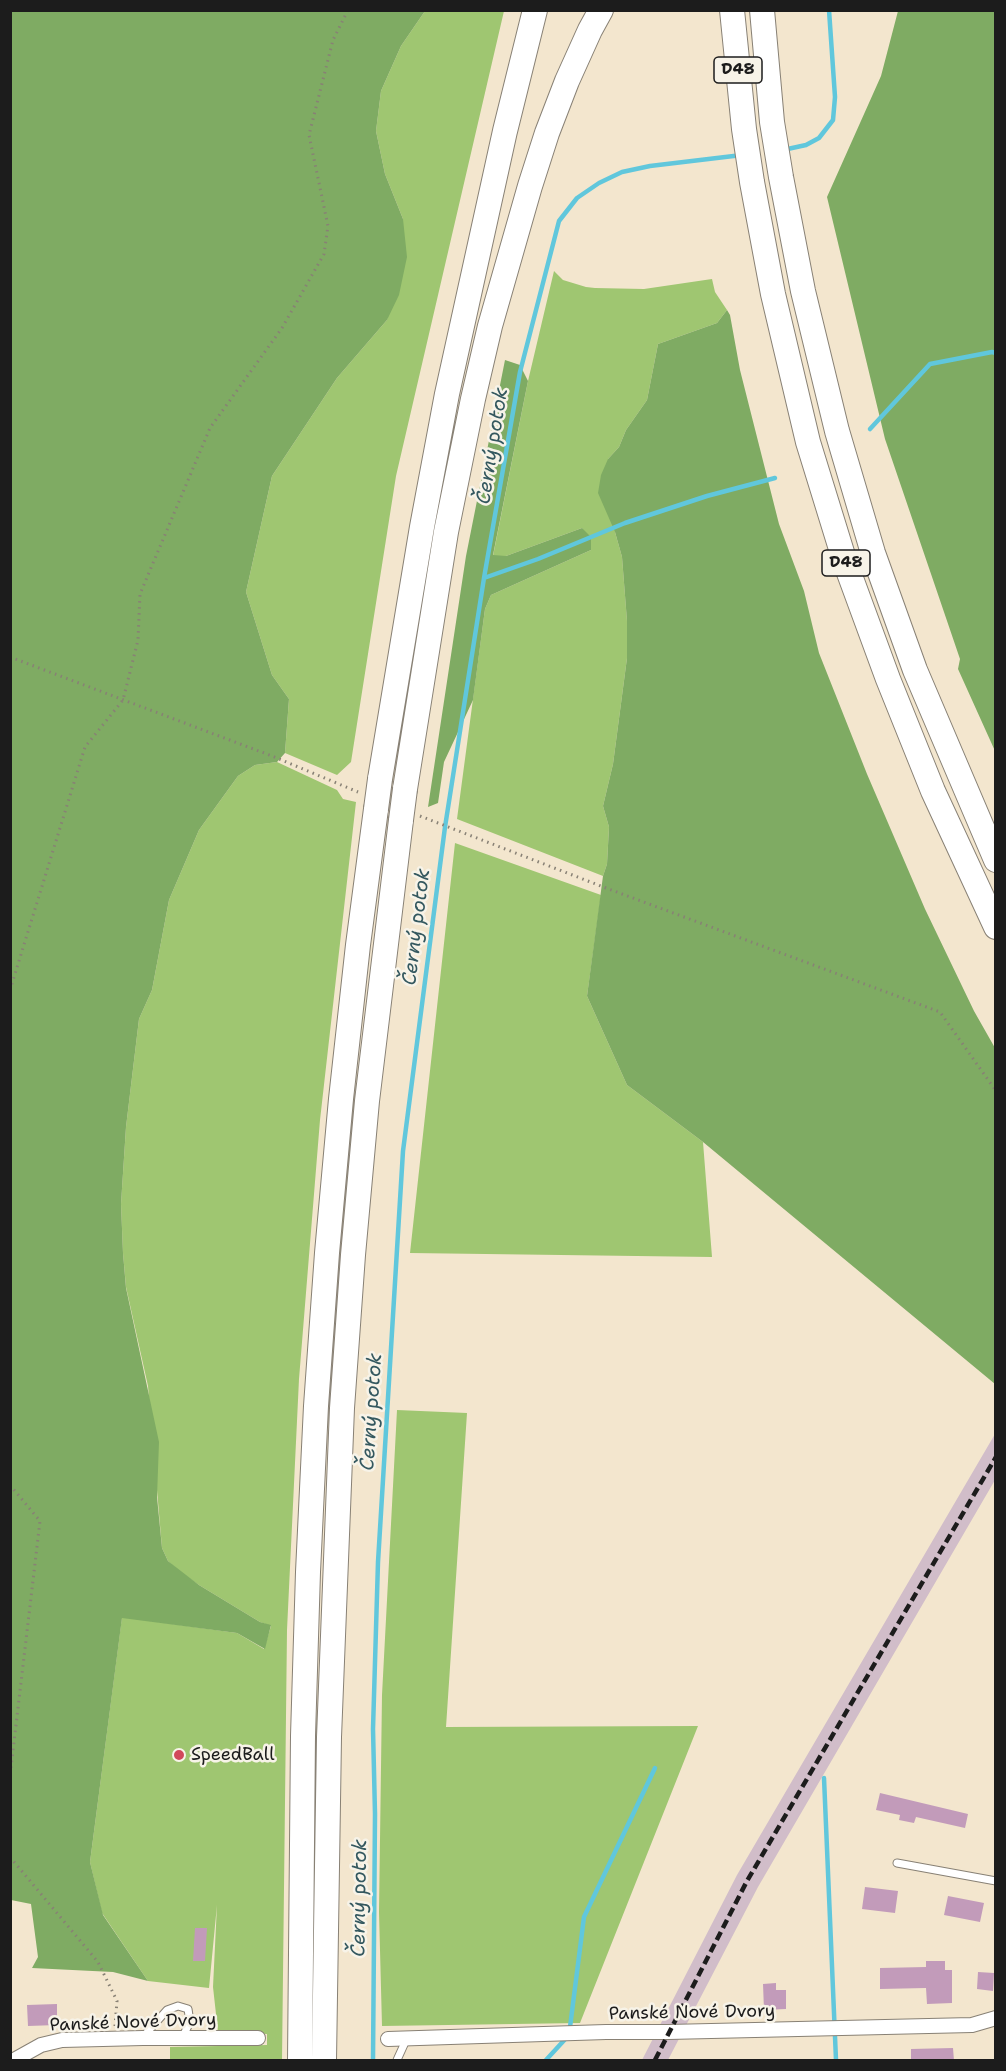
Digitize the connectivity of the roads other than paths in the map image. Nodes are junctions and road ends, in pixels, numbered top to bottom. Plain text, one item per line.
1 (535, 10) edge
2 (601, 10) edge
3 (732, 10) edge
4 (762, 10) edge
5 (996, 860) edge
6 (996, 927) edge
7 (897, 1863) dead end
8 (996, 1881) edge
9 (996, 2018) edge
10 (142, 2038) junction
11 (182, 2038) junction
12 (258, 2038) dead end
13 (407, 2038) junction
14 (388, 2039) dead end
15 (14, 2061) edge
16 (300, 2061) edge
17 (324, 2061) edge
18 (397, 2061) edge

1 - 16 highway, bridge
2 - 17 highway, bridge
3 - 6 highway, D48
4 - 5 highway, D48
7 - 8 lane
9 - 13 street, Panské Nové Dvory
10 - 11 street, Panské Nové Dvory
10 - 11 lane
10 - 15 street, Panské Nové Dvory
11 - 12 street, Panské Nové Dvory
13 - 14 street, Panské Nové Dvory
13 - 18 lane

